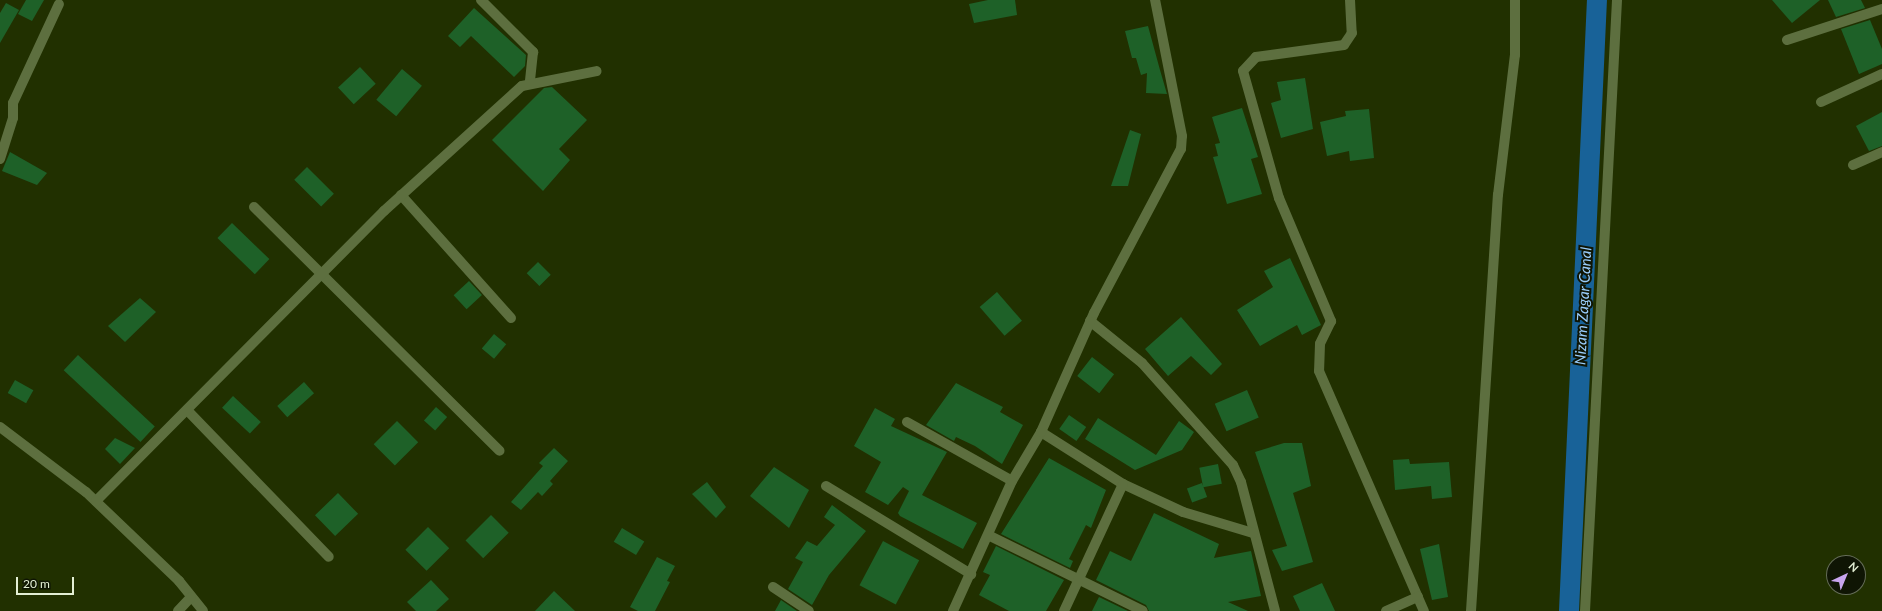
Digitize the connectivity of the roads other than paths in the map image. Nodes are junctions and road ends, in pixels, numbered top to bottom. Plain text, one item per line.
1 (481, 0) edge
2 (1155, 0) edge
3 (1350, 0) edge
4 (1515, 0) edge
5 (1617, 0) edge
6 (60, 4) dead end
7 (1882, 9) edge
8 (1787, 40) dead end
9 (597, 72) dead end
10 (1882, 74) edge
11 (530, 82) junction
12 (1820, 102) dead end
13 (1882, 152) edge
14 (0, 159) edge
15 (1853, 166) dead end
16 (401, 195) junction
17 (254, 207) dead end
18 (321, 275) junction
19 (511, 318) dead end
20 (1090, 321) junction
21 (186, 410) junction
22 (907, 422) dead end
23 (0, 427) edge
24 (1041, 432) junction
25 (500, 451) dead end
26 (1012, 480) junction
27 (1123, 484) junction
28 (826, 486) dead end
29 (96, 501) junction
30 (1253, 533) junction
31 (990, 536) junction
32 (329, 557) dead end
33 (971, 574) junction
34 (1077, 580) junction
35 (773, 587) dead end
36 (192, 597) junction
37 (1418, 597) junction
38 (178, 611) edge
39 (203, 611) edge
40 (809, 611) edge
41 (954, 611) edge
42 (1064, 611) edge
43 (1143, 611) edge
44 (1275, 611) edge
45 (1386, 611) edge
46 (1424, 611) edge
47 (1471, 611) edge
48 (1585, 611) edge

1 - 11 street
2 - 20 street
3 - 37 street
4 - 47 street
5 - 48 street
6 - 14 street
7 - 8 street
9 - 11 street
10 - 12 street
11 - 16 street
13 - 15 street
16 - 18 street
16 - 19 street
17 - 18 street
18 - 21 street
18 - 25 street
20 - 24 street
20 - 30 street
21 - 29 street
21 - 32 street
22 - 26 street
23 - 29 street
24 - 26 street
24 - 27 street
26 - 31 street
27 - 30 street
27 - 34 street
28 - 33 street
29 - 36 street
30 - 44 street
31 - 33 street
31 - 34 street
33 - 41 street
34 - 42 street
34 - 43 street
35 - 40 street
36 - 38 street
36 - 39 street
37 - 45 street
37 - 46 street

